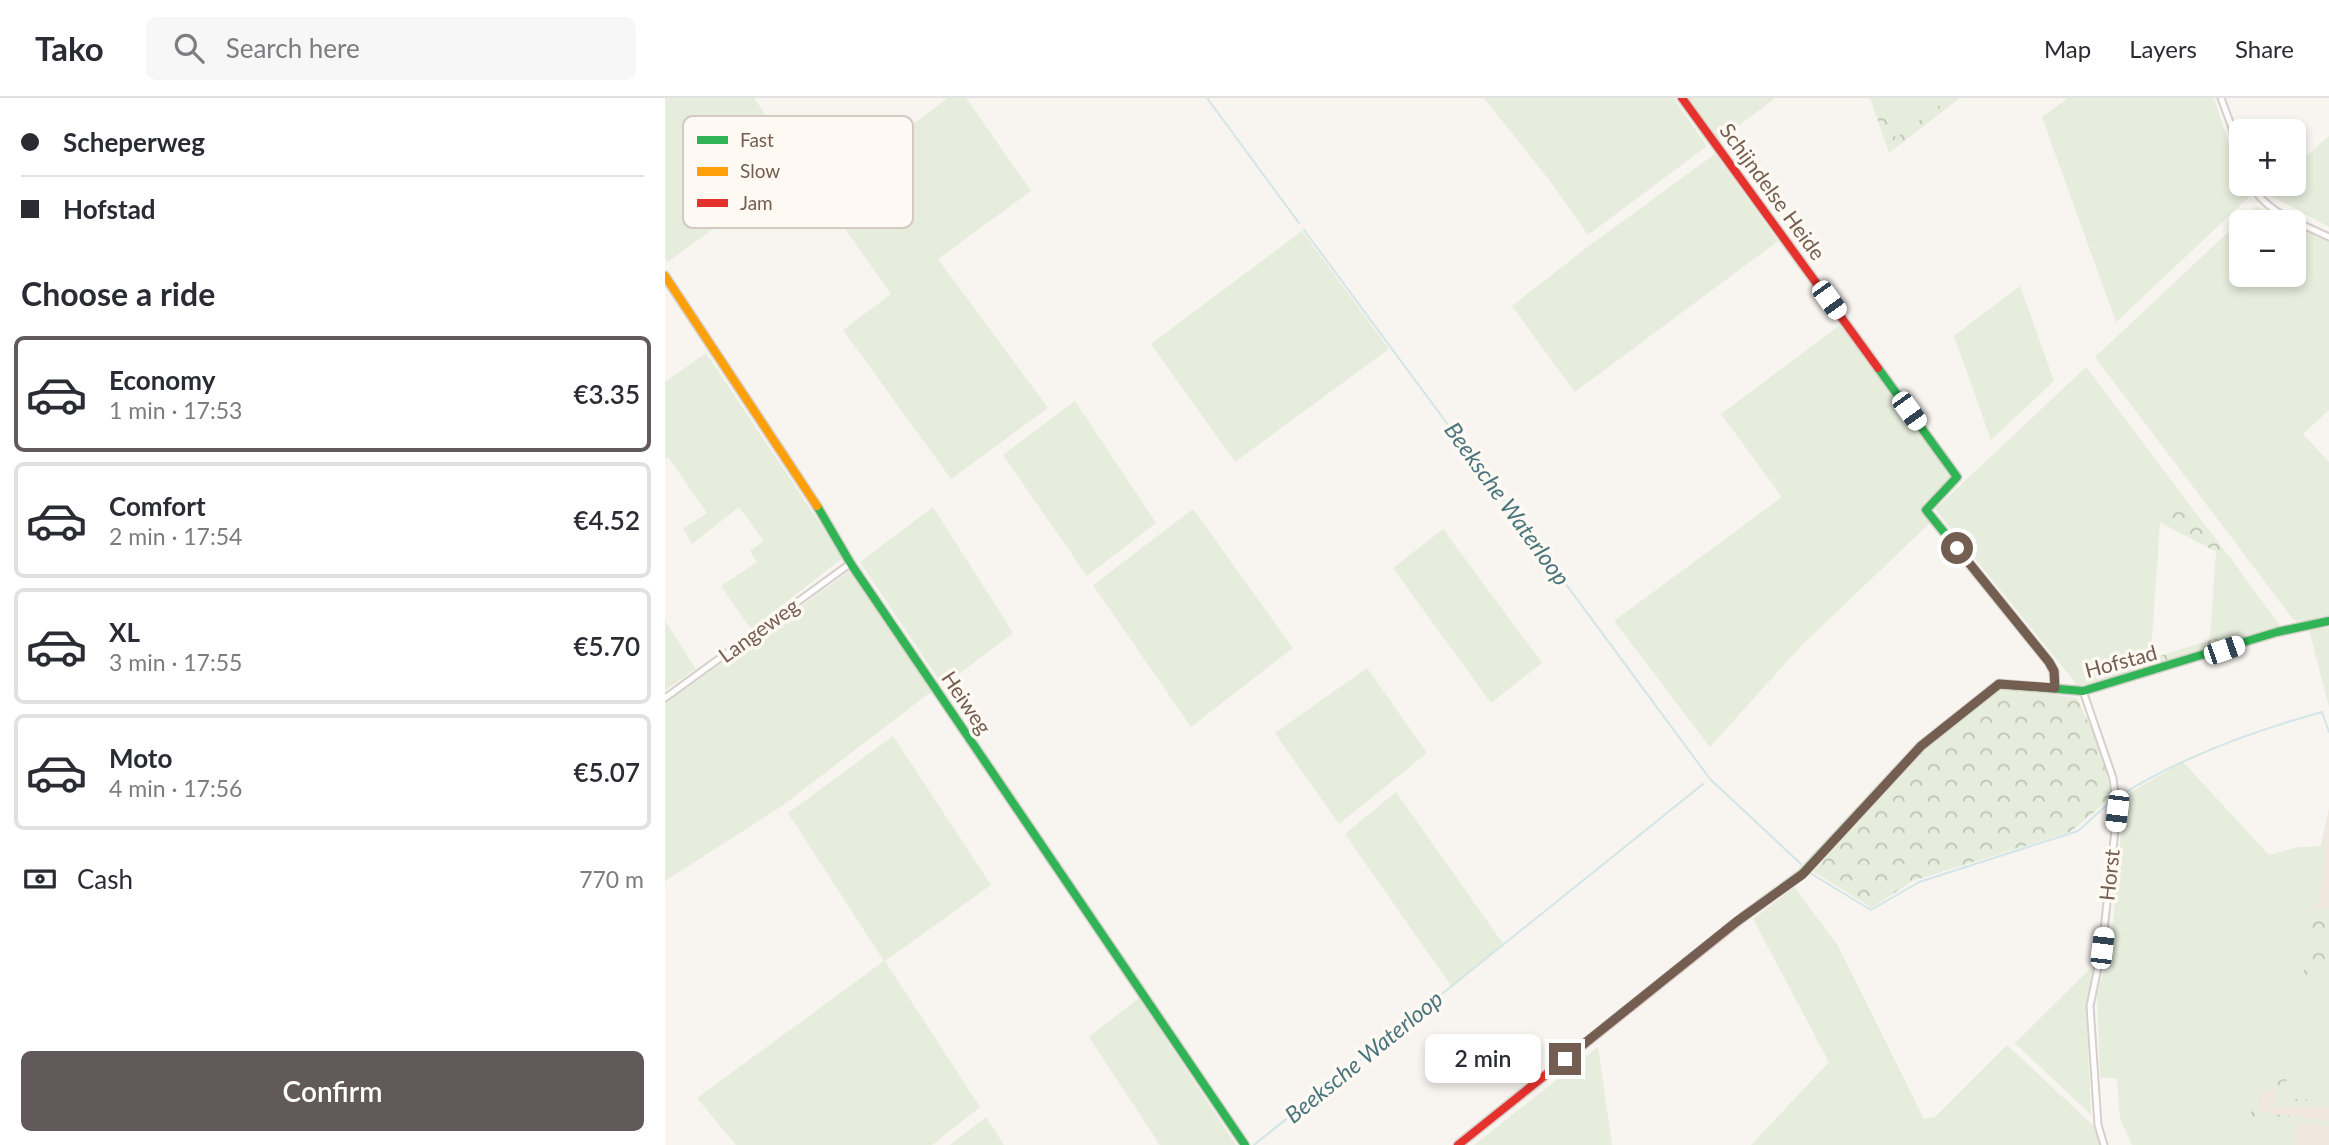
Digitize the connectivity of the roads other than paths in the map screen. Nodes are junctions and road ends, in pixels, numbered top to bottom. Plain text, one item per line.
1 (1682, 98) edge
2 (2221, 98) edge
3 (2229, 120) edge
4 (2257, 196) edge
5 (2329, 237) edge
6 (665, 276) edge
7 (851, 563) junction
8 (2329, 621) edge
9 (2055, 688) junction
10 (2084, 691) junction
11 (665, 698) edge
12 (1245, 1145) edge
13 (1458, 1145) edge
14 (2104, 1145) edge

1 - 9 street, Schijndelse Heide
2 - 3 street
4 - 5 street
6 - 7 street, Heiweg
7 - 11 street, Langeweg
7 - 12 street, Heiweg
8 - 10 street, Hofstad
9 - 10 street, Hofstad
9 - 13 street, Hofstad
10 - 14 street, Horst

